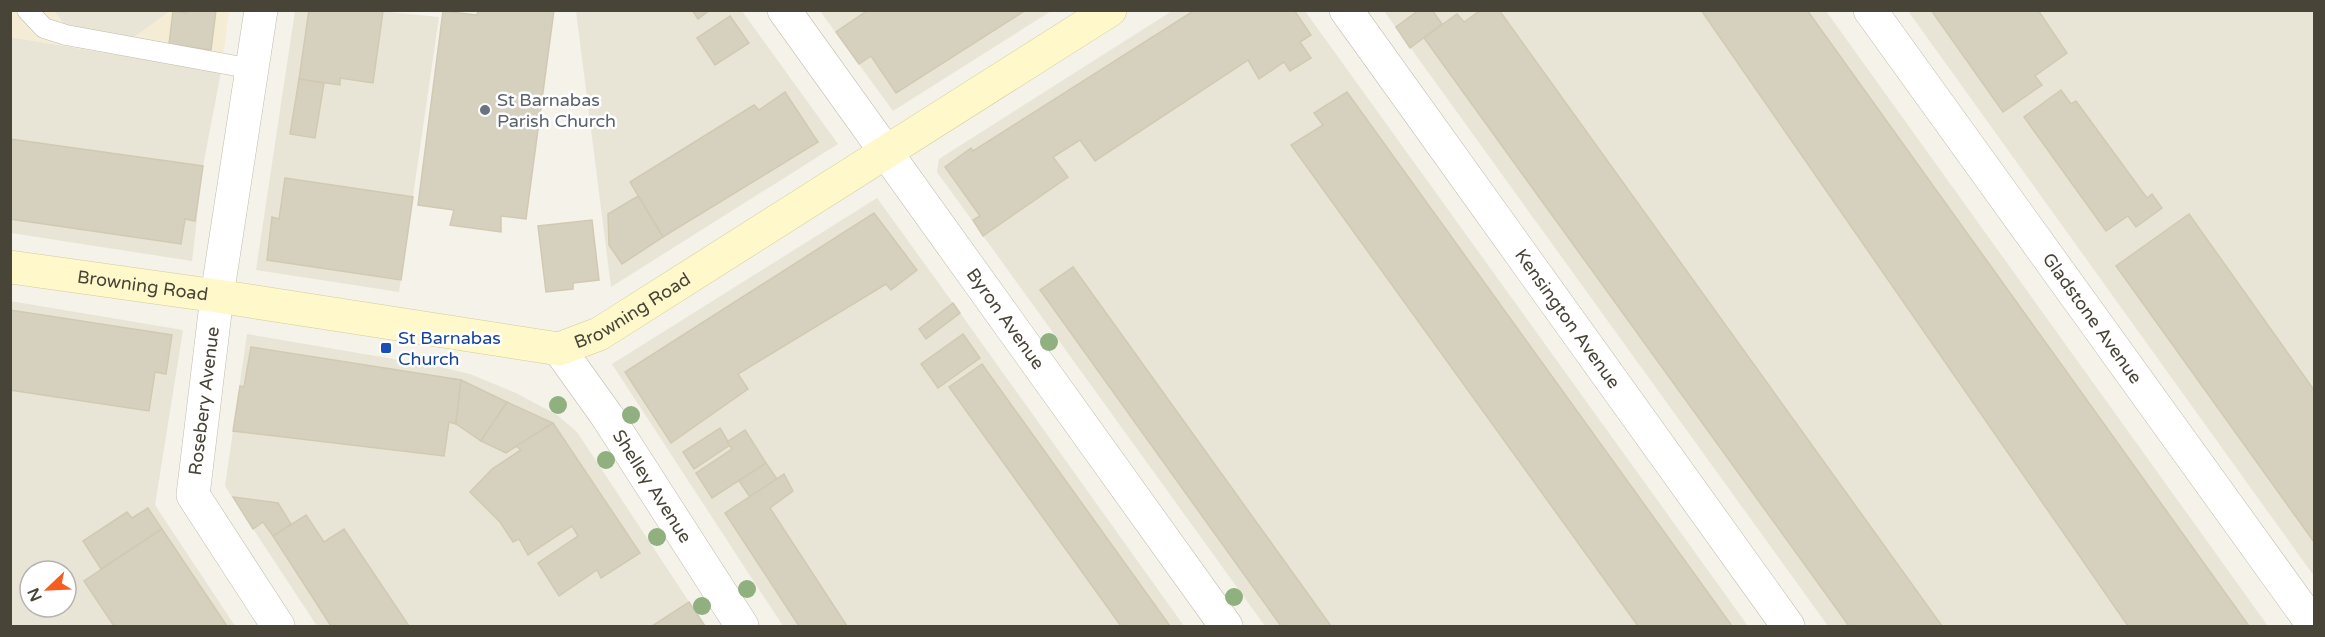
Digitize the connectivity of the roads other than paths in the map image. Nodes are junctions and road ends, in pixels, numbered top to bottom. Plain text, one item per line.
1 (27, 10) edge
2 (261, 10) edge
3 (784, 10) edge
4 (1110, 10) edge
5 (1346, 10) edge
6 (1870, 10) edge
7 (253, 69) junction
8 (886, 153) junction
9 (10, 267) edge
10 (218, 296) junction
11 (559, 349) junction
12 (278, 627) edge
13 (742, 627) edge
14 (1226, 627) edge
15 (1788, 627) edge
16 (2314, 627) edge

1 - 7 lane
2 - 7 street, Rosebery Avenue
3 - 8 street, Byron Avenue
4 - 8 main road, Browning Road
5 - 15 street, Kensington Avenue
6 - 16 street, Gladstone Avenue
7 - 10 street, Rosebery Avenue
8 - 11 main road, Browning Road
8 - 14 street, Byron Avenue
9 - 10 main road, Browning Road
10 - 11 main road, Browning Road
10 - 12 street, Rosebery Avenue
11 - 13 street, Shelley Avenue

